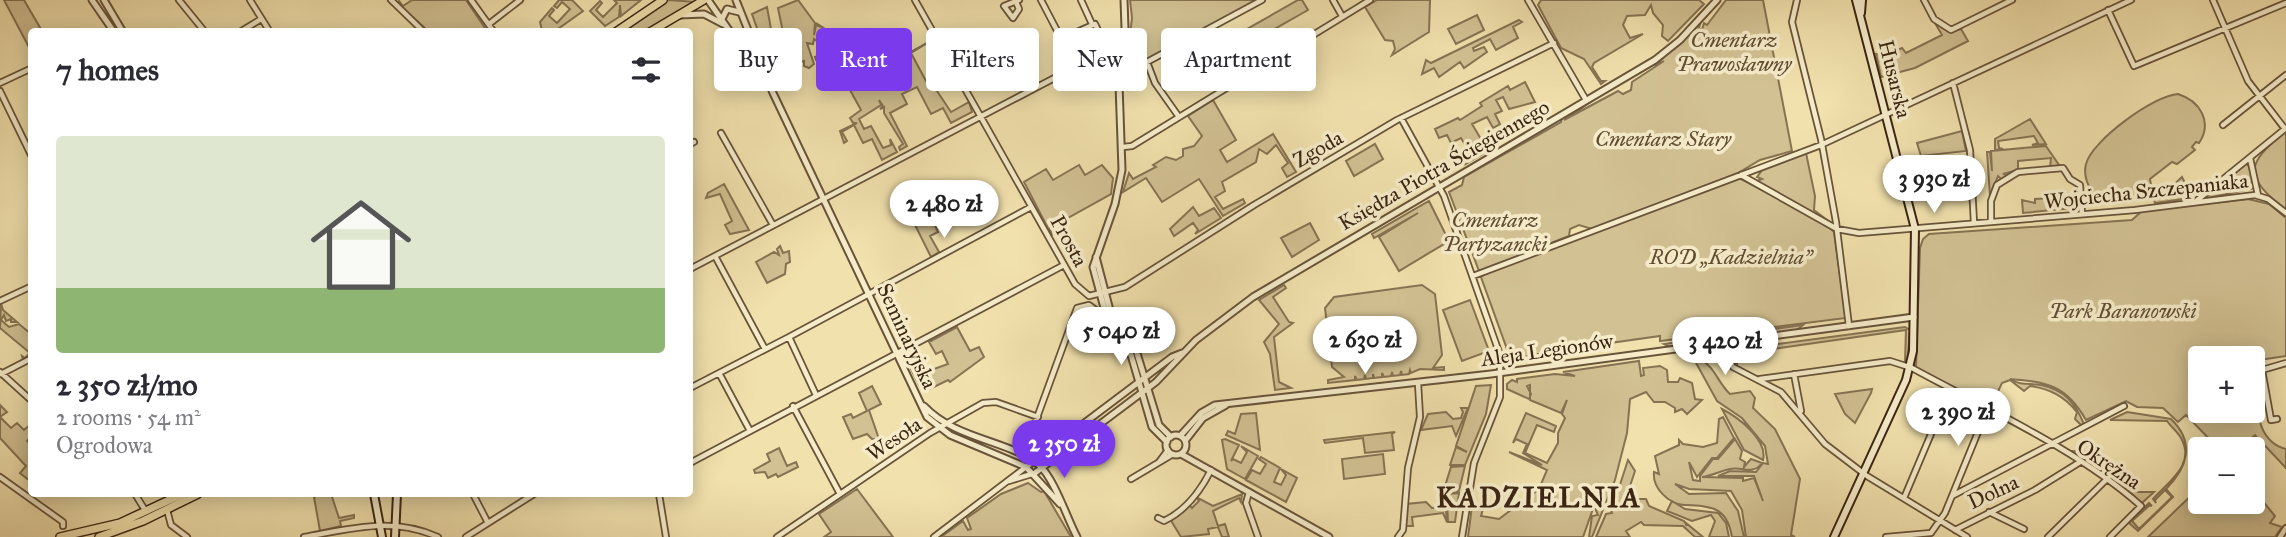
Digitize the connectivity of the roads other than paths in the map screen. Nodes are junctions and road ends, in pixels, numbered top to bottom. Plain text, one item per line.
1 (92, 0) edge
2 (104, 0) edge
3 (179, 0) edge
4 (250, 0) edge
5 (391, 0) edge
6 (471, 0) edge
7 (520, 0) edge
8 (663, 0) edge
9 (706, 0) edge
10 (738, 0) edge
11 (915, 0) edge
12 (1041, 0) edge
13 (1081, 0) edge
14 (1124, 0) edge
15 (1262, 0) edge
16 (1333, 0) edge
17 (1370, 0) edge
18 (1528, 0) edge
19 (1717, 0) edge
20 (1797, 0) edge
21 (1856, 0) edge
22 (1862, 0) edge
23 (1924, 0) edge
24 (2010, 0) edge
25 (2131, 0) edge
26 (2213, 0) edge
27 (2286, 3) edge
28 (2108, 10) junction
29 (1860, 15) junction
30 (677, 16) junction
31 (1342, 16) junction
32 (743, 17) junction
33 (261, 19) junction
34 (723, 21) junction
35 (489, 24) junction
36 (1092, 24) junction
37 (728, 27) junction
38 (110, 28) edge
39 (122, 28) edge
40 (202, 28) edge
41 (246, 28) edge
42 (267, 28) edge
43 (420, 28) edge
44 (492, 28) edge
45 (622, 28) edge
46 (657, 28) edge
47 (1055, 28) edge
48 (1084, 28) edge
49 (1100, 28) edge
50 (1123, 28) edge
51 (2225, 28) junction
52 (1554, 43) junction
53 (28, 70) edge
54 (2286, 75) edge
55 (1053, 78) edge
56 (0, 83) edge
57 (1953, 83) junction
58 (0, 90) edge
59 (1119, 91) edge
60 (773, 93) junction
61 (2259, 97) junction
62 (1586, 100) junction
63 (1886, 115) junction
64 (981, 116) junction
65 (1179, 117) junction
66 (1401, 118) junction
67 (2223, 125) dead end
68 (2286, 129) edge
69 (721, 133) dead end
70 (1821, 145) junction
71 (1123, 147) junction
72 (28, 149) edge
73 (2249, 158) junction
74 (1740, 175) junction
75 (1438, 186) junction
76 (2258, 195) junction
77 (824, 198) junction
78 (2195, 202) junction
79 (1031, 207) junction
80 (2286, 213) edge
81 (2082, 214) junction
82 (1991, 222) junction
83 (1974, 224) junction
84 (773, 225) junction
85 (1837, 229) junction
86 (1915, 229) junction
87 (715, 256) junction
88 (1064, 265) junction
89 (693, 267) edge
90 (1473, 276) junction
91 (28, 288) edge
92 (870, 294) junction
93 (1102, 295) junction
94 (0, 301) edge
95 (1106, 317) junction
96 (1914, 317) junction
97 (1849, 326) junction
98 (789, 337) junction
99 (1720, 343) junction
100 (765, 349) junction
101 (898, 352) junction
102 (1182, 353) junction
103 (28, 360) edge
104 (2286, 363) edge
105 (1910, 368) junction
106 (2265, 368) edge
107 (1502, 372) junction
108 (1, 373) edge
109 (719, 373) junction
110 (1794, 374) junction
111 (1144, 379) junction
112 (1760, 379) junction
113 (1418, 383) junction
114 (1138, 384) junction
115 (693, 386) edge
116 (1146, 389) junction
117 (1950, 390) junction
118 (1140, 393) junction
119 (816, 395) junction
120 (28, 397) edge
121 (2265, 400) edge
122 (922, 404) junction
123 (793, 406) junction
124 (2124, 406) dead end
125 (1987, 410) junction
126 (1801, 413) junction
127 (1038, 417) junction
128 (2277, 419) dead end
129 (948, 424) junction
130 (749, 429) junction
131 (939, 429) junction
132 (1183, 439) junction
133 (1169, 440) junction
134 (2050, 444) junction
135 (1027, 445) dead end
136 (1183, 451) junction
137 (1170, 452) junction
138 (693, 461) edge
139 (2080, 462) junction
140 (1039, 465) junction
141 (1031, 470) junction
142 (1211, 470) junction
143 (1863, 472) junction
144 (0, 477) edge
145 (2108, 478) junction
146 (1131, 479) dead end
147 (1009, 481) junction
148 (1249, 492) junction
149 (840, 494) junction
150 (1952, 496) junction
151 (137, 497) edge
152 (176, 497) edge
153 (192, 497) edge
154 (375, 497) edge
155 (397, 497) edge
156 (475, 497) edge
157 (529, 497) edge
158 (659, 497) edge
159 (1904, 498) junction
160 (1060, 504) junction
161 (167, 509) junction
162 (146, 512) junction
163 (1988, 512) junction
164 (1158, 518) dead end
165 (1940, 521) junction
166 (488, 523) junction
167 (380, 525) junction
168 (396, 525) junction
169 (64, 526) dead end
170 (2286, 528) edge
171 (2024, 529) dead end
172 (1955, 530) junction
173 (60, 537) edge
174 (99, 537) edge
175 (187, 537) edge
176 (304, 537) edge
177 (382, 537) edge
178 (396, 537) edge
179 (438, 537) edge
180 (466, 537) edge
181 (666, 537) edge
182 (777, 537) edge
183 (934, 537) edge
184 (1077, 537) edge
185 (1258, 537) edge
186 (1329, 537) edge
187 (1398, 537) edge
188 (1462, 537) edge
189 (1834, 537) edge
190 (1886, 537) edge
191 (1967, 537) edge
192 (2048, 537) edge
193 (2110, 537) edge
194 (2280, 537) edge

1 - 38 street
2 - 39 street
3 - 40 street
4 - 33 street
5 - 43 street
6 - 35 street
7 - 35 street
8 - 45 main road
9 - 30 main road
9 - 34 street, Seminaryjska
10 - 32 street, Seminaryjska
11 - 64 street, Prosta
12 - 47 street
13 - 36 street
14 - 50 street
15 - 65 street
16 - 31 street
17 - 31 street
18 - 52 street
19 - 62 street, Księdza Piotra Ściegiennego
20 - 70 street
21 - 29 main road, Husarska
22 - 29 main road, Husarska
23 - 24 street
25 - 28 street
26 - 51 street
27 - 51 street
28 - 51 street
28 - 57 street
29 - 63 main road, Husarska
30 - 37 street
30 - 46 main road
31 - 65 street
32 - 34 street
32 - 60 street, Seminaryjska
33 - 41 street
33 - 42 street
34 - 37 street, Seminaryjska
35 - 44 street
36 - 48 street
36 - 49 street
37 - 60 street, Seminaryjska
51 - 61 street
52 - 62 street
52 - 66 street, Zgoda
53 - 56 street
54 - 61 street
55 - 64 street
57 - 63 street
57 - 83 street
58 - 72 street
59 - 71 street
60 - 77 street, Seminaryjska
61 - 67 street
61 - 68 street
62 - 75 street, Księdza Piotra Ściegiennego
63 - 70 street
63 - 86 main road, Husarska
64 - 77 street
64 - 79 street, Prosta
65 - 71 street
66 - 75 street
66 - 93 street, Zgoda
68 - 73 street
69 - 84 street
70 - 74 street
70 - 85 street
71 - 93 street
73 - 76 street
73 - 78 street
74 - 85 street
74 - 90 street
75 - 90 street
75 - 102 street, Księdza Piotra Ściegiennego
76 - 78 street, Wojciecha Szczepaniaka
76 - 80 street, Wojciecha Szczepaniaka
77 - 84 street
77 - 92 street, Seminaryjska
78 - 81 street, Wojciecha Szczepaniaka
79 - 88 street, Prosta
79 - 92 street
81 - 82 street, Wojciecha Szczepaniaka
81 - 82 street
82 - 83 street, Wojciecha Szczepaniaka
83 - 86 street, Wojciecha Szczepaniaka
84 - 87 street
85 - 86 street, Wojciecha Szczepaniaka
85 - 97 street
86 - 96 main road, Husarska
87 - 89 street
87 - 100 street
88 - 93 street, Prosta
88 - 101 street
90 - 107 street
91 - 94 street
92 - 98 street
92 - 101 street, Seminaryjska
93 - 95 street
93 - 111 street
95 - 114 street
95 - 127 street
96 - 97 street, Aleja Legionów
96 - 105 main road, Husarska
97 - 99 street, Aleja Legionów
98 - 100 street
98 - 119 street
99 - 107 street, Aleja Legionów
99 - 112 street
100 - 109 street
101 - 119 street
101 - 122 street, Seminaryjska
102 - 111 street, Księdza Piotra Ściegiennego
102 - 116 street, Księdza Piotra Ściegiennego
103 - 108 street
104 - 106 street
105 - 110 street
105 - 117 street, Okrężna
105 - 143 main road, Husarska
107 - 113 street, Aleja Legionów
107 - 188 street
108 - 120 street
109 - 115 street
109 - 130 street
110 - 112 street
110 - 126 street
111 - 114 street, Księdza Piotra Ściegiennego
111 - 116 street
112 - 126 street
113 - 132 street, Aleja Legionów
113 - 187 street
114 - 118 street
114 - 140 street, Księdza Piotra Ściegiennego
116 - 118 street, Księdza Piotra Ściegiennego
116 - 133 street
117 - 125 street, Okrężna
117 - 159 street
118 - 133 street
118 - 140 street, Księdza Piotra Ściegiennego
119 - 123 street
121 - 128 street
122 - 129 street, Seminaryjska
122 - 131 street, Seminaryjska
123 - 130 street
123 - 149 street
124 - 134 street
125 - 134 street, Okrężna
125 - 150 street
126 - 143 street
127 - 129 street, Wesoła
127 - 135 street
129 - 131 street, Wesoła
129 - 140 street, Seminaryjska
130 - 138 street
131 - 141 street
131 - 149 street, Wesoła
132 - 133 street
132 - 136 street
133 - 137 street
134 - 139 street, Okrężna
134 - 150 street
136 - 137 street
136 - 142 street
137 - 146 street
139 - 145 street, Okrężna
139 - 163 street, Dolna
140 - 141 street
140 - 141 street
140 - 160 street
141 - 147 street
141 - 147 street
141 - 160 street
142 - 148 street
142 - 164 street
143 - 159 street
143 - 189 main road, Husarska
144 - 169 street
145 - 192 street
145 - 193 street, Okrężna
147 - 183 street
148 - 185 street
148 - 186 street
149 - 182 street, Wesoła
150 - 165 street
151 - 162 street
152 - 162 main road
153 - 161 main road
154 - 167 main road
155 - 168 main road
156 - 166 street
157 - 166 street
158 - 181 street
159 - 165 street
160 - 184 street
161 - 174 main road
161 - 175 street
162 - 173 main road
163 - 171 street
163 - 172 street, Dolna
165 - 172 street
165 - 190 street
166 - 180 street
167 - 168 street
167 - 176 street
167 - 177 main road
168 - 178 main road
168 - 179 street
170 - 194 street
172 - 191 street

